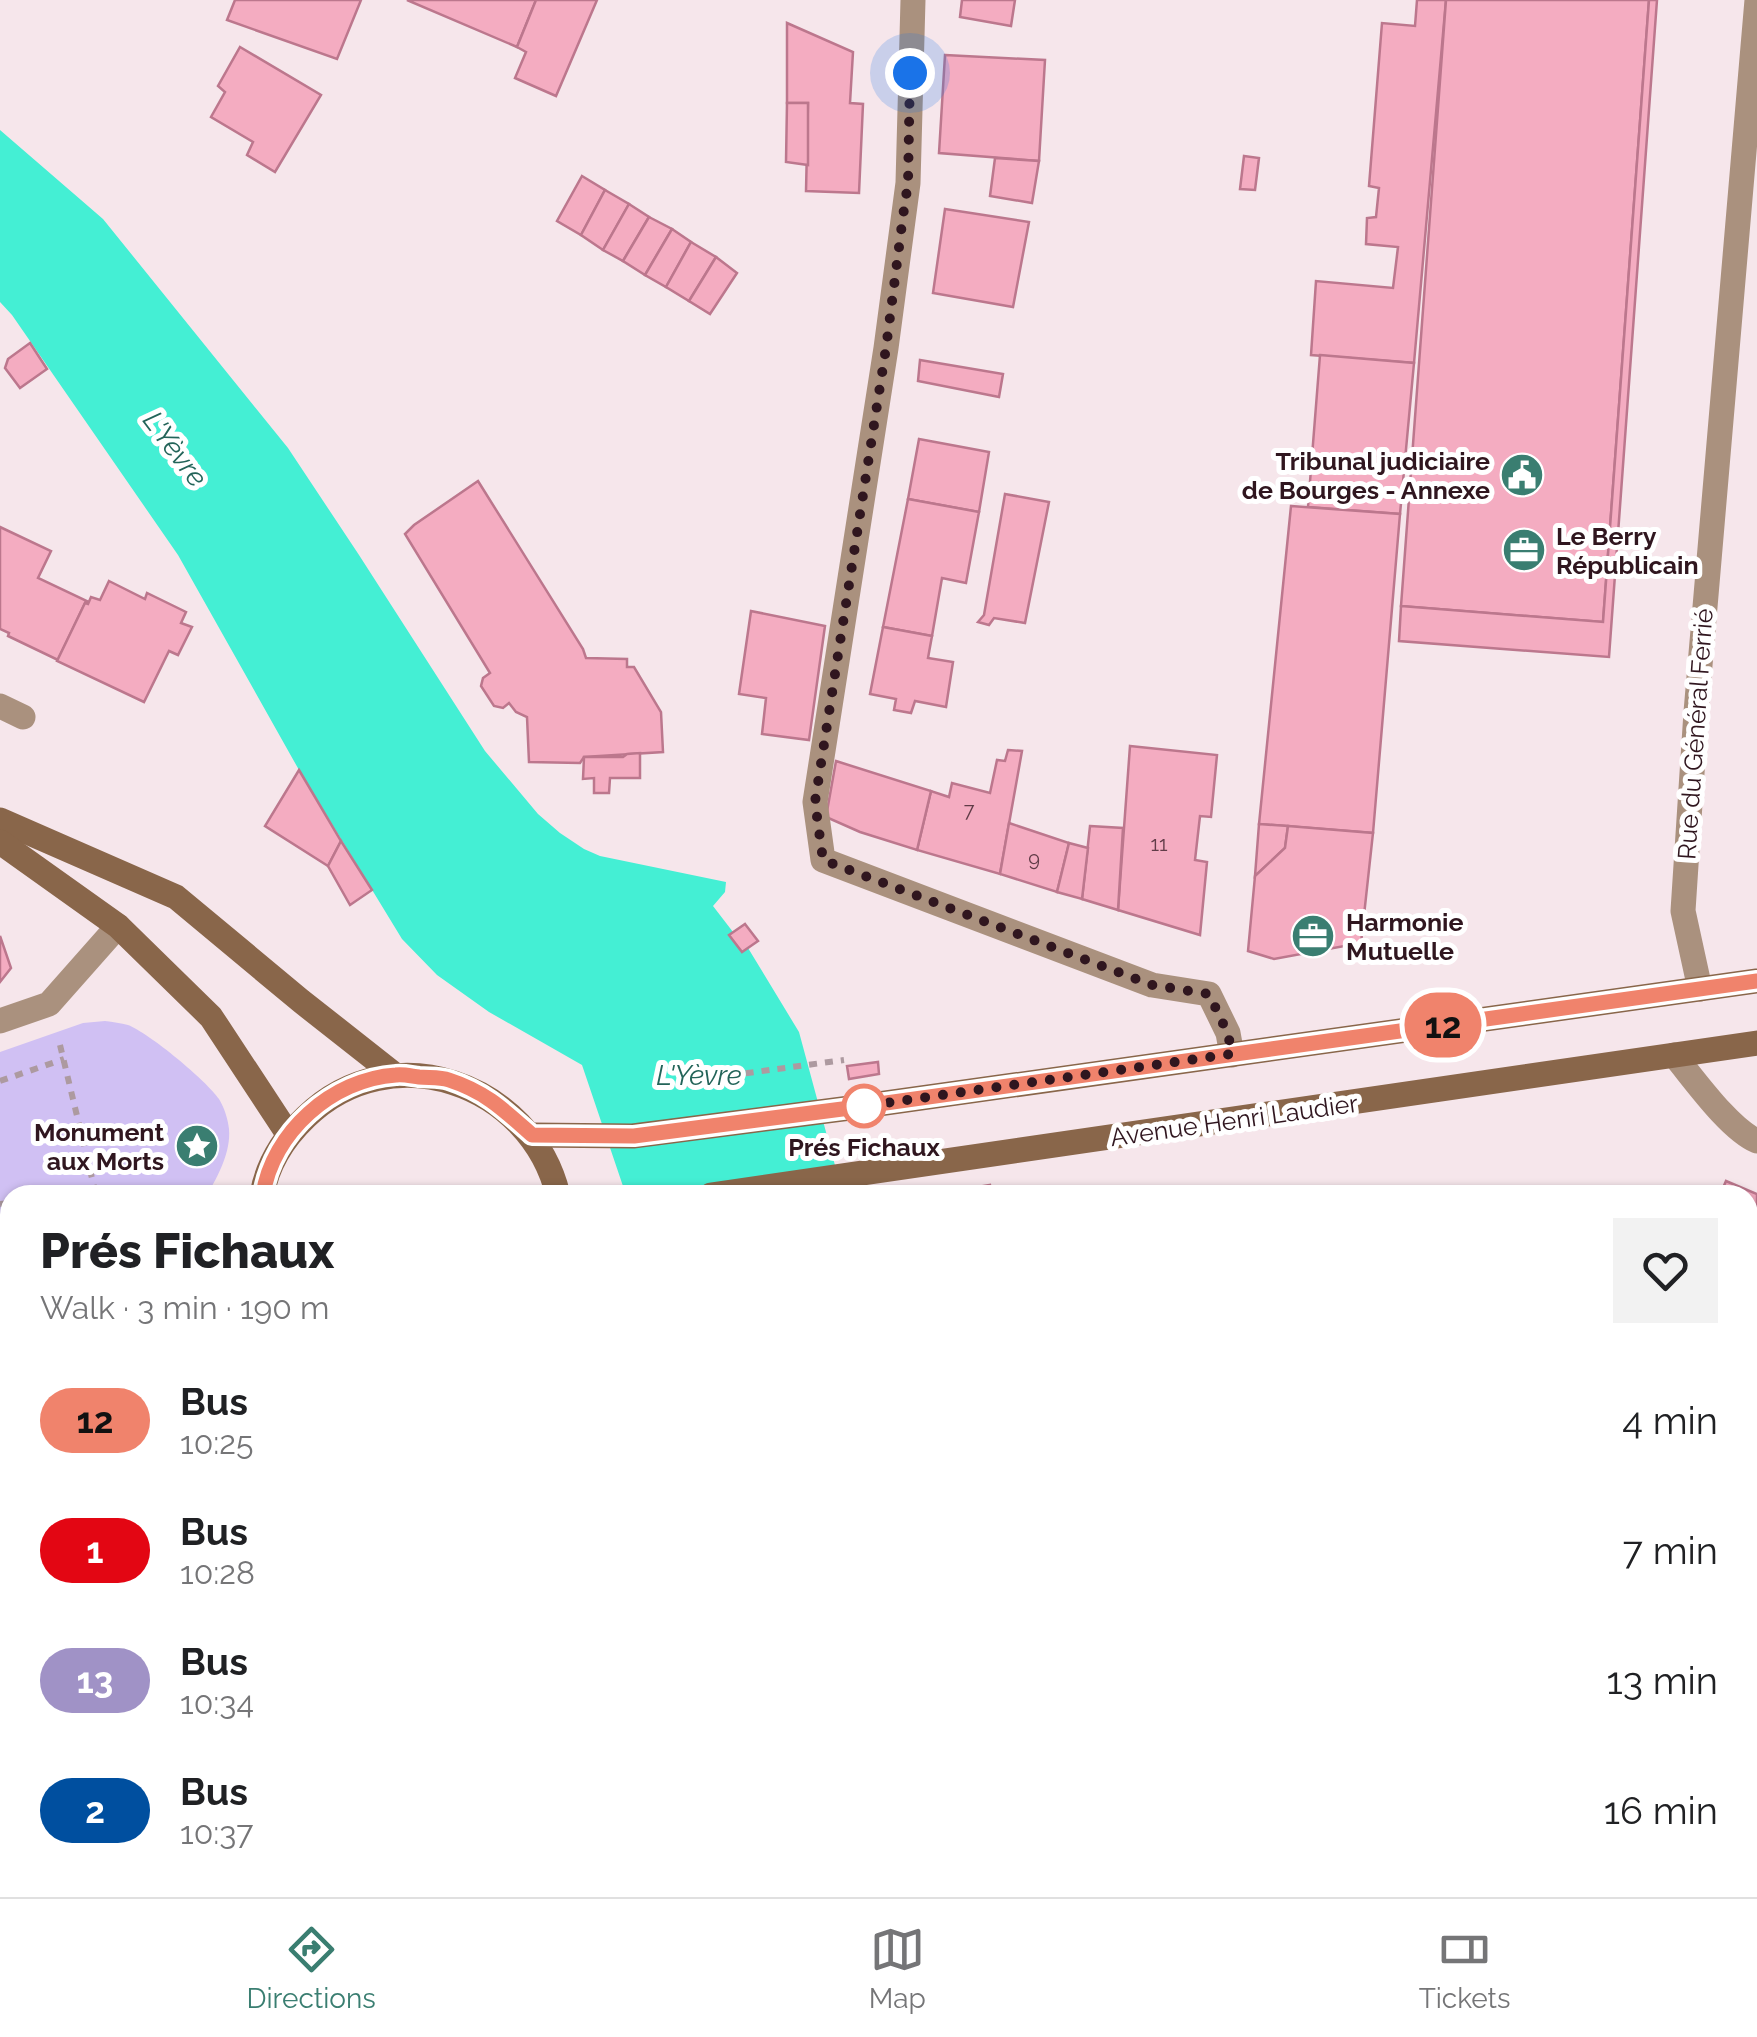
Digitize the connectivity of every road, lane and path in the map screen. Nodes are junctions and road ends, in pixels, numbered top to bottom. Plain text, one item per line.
1 (912, 0) edge
2 (1757, 0) edge
3 (0, 820) edge
4 (0, 842) edge
5 (118, 926) junction
6 (1757, 981) edge
7 (1700, 989) junction
8 (0, 1021) edge
9 (1757, 1042) edge
10 (1232, 1054) junction
11 (1674, 1055) junction
12 (395, 1075) junction
13 (0, 1081) edge
14 (288, 1134) junction
15 (532, 1135) junction
16 (1757, 1141) edge
17 (94, 1185) edge
18 (264, 1185) edge
19 (555, 1185) edge
20 (777, 1185) edge

1 - 10 street
2 - 7 street, Rue du Général Ferrié
3 - 12 main road
4 - 5 main road
5 - 8 street
5 - 14 main road
6 - 7 main road
7 - 10 main road
9 - 11 main road, Avenue Henri Laudier
10 - 15 main road
11 - 16 street
11 - 20 main road, Avenue Henri Laudier
12 - 14 main road
12 - 15 main road
13 - 17 path
14 - 18 main road
15 - 19 main road

